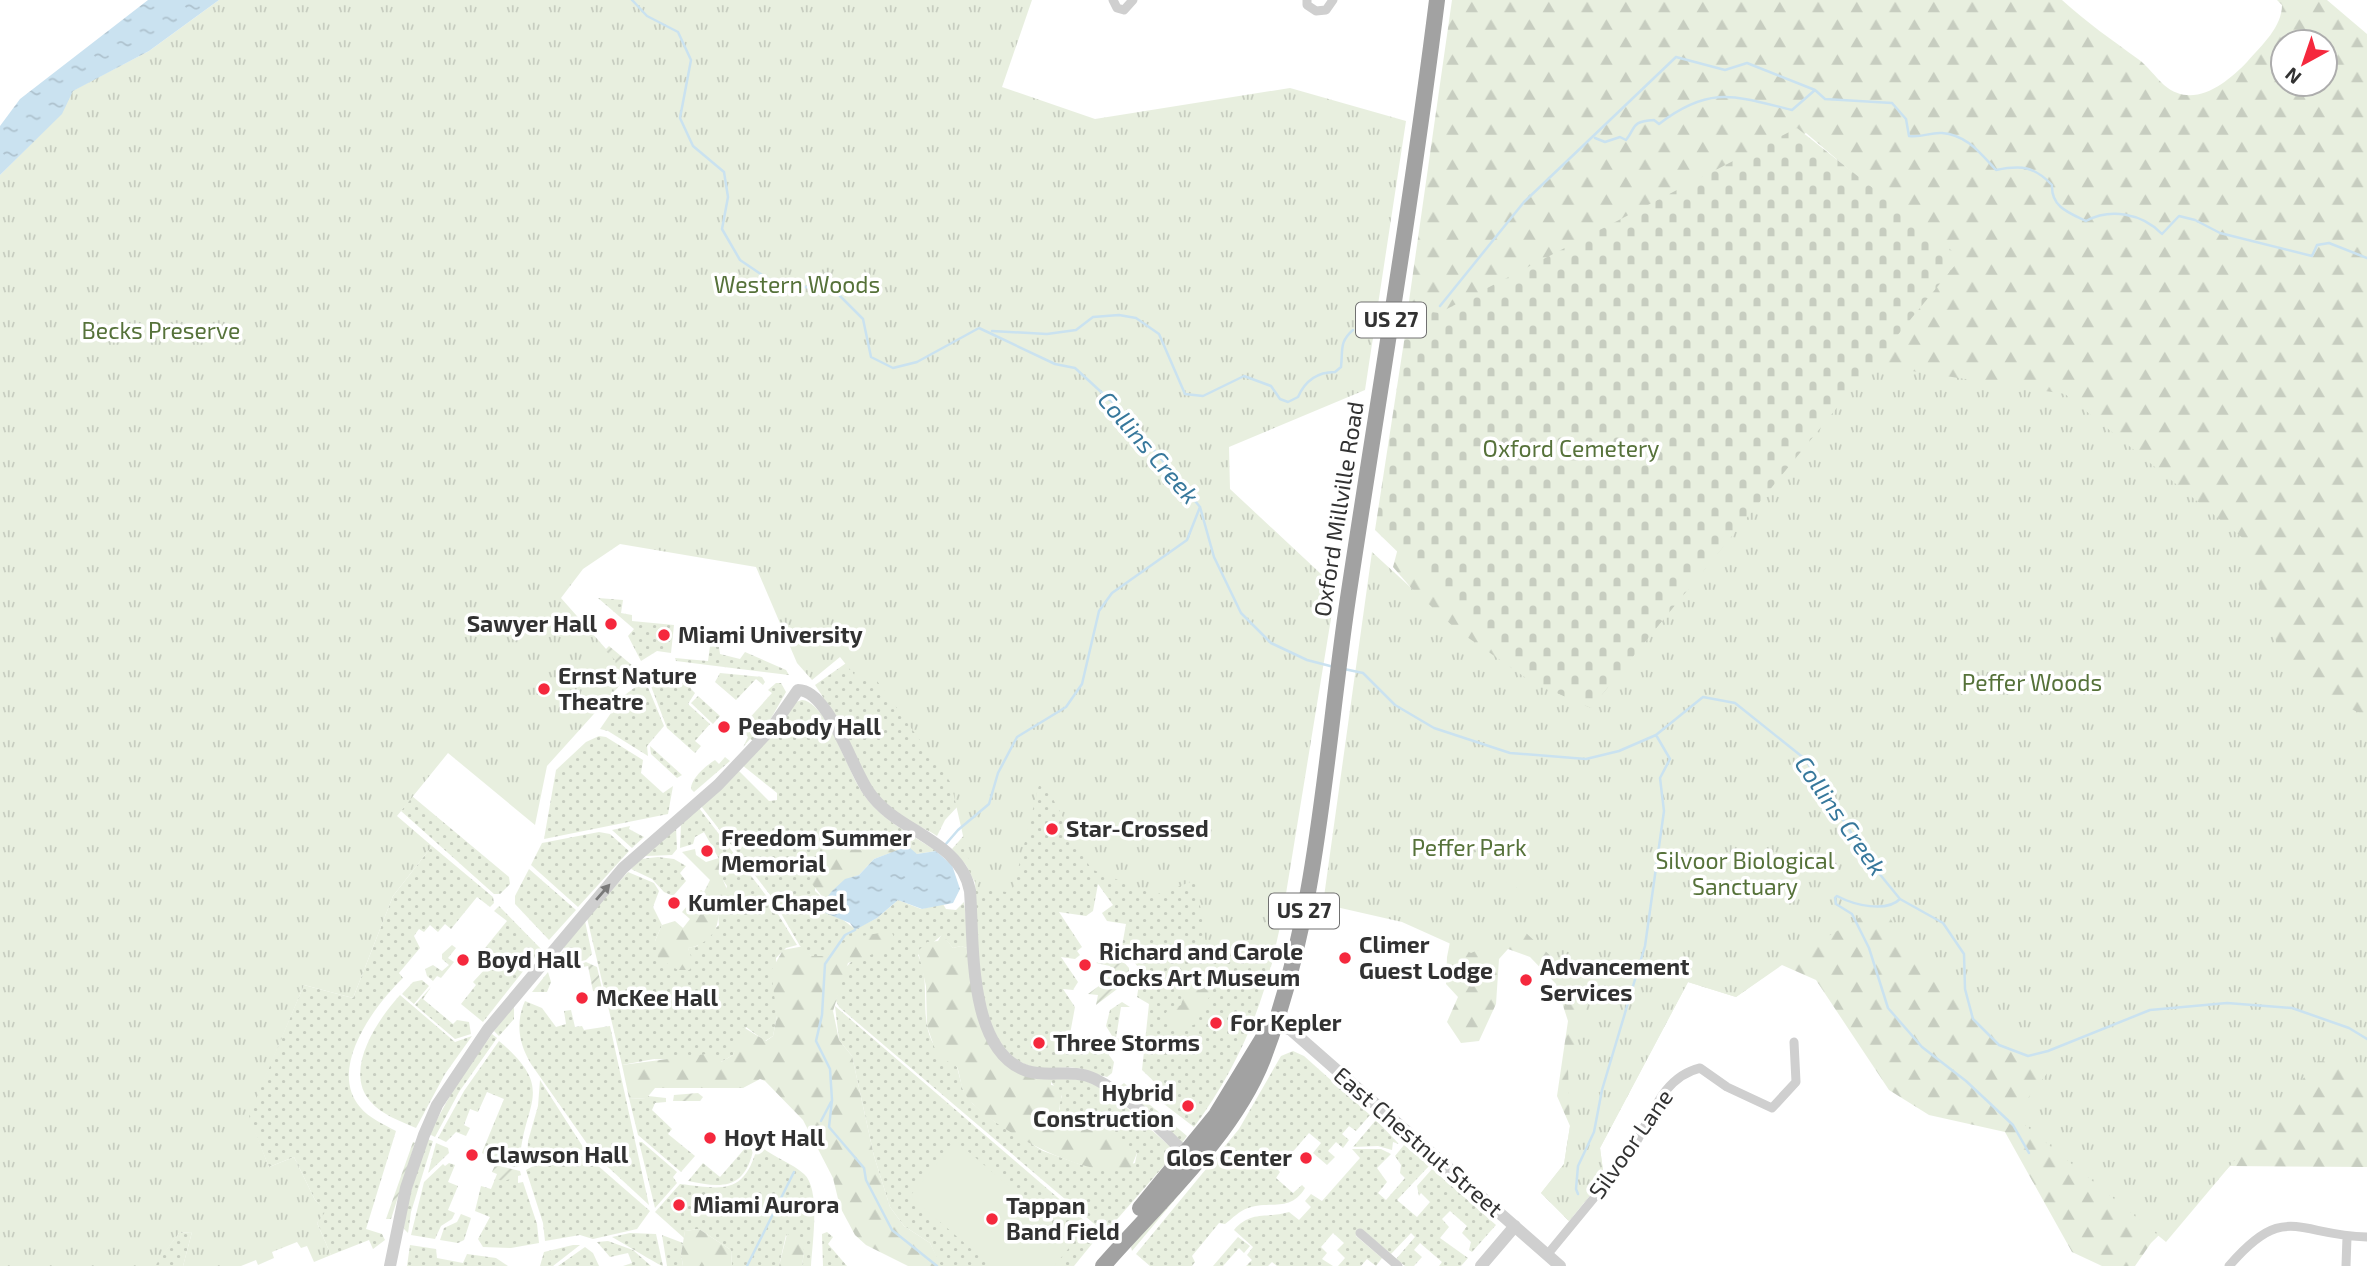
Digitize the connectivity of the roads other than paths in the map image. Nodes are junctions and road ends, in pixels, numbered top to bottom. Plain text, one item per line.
1 (1113, 0) edge
2 (1133, 0) edge
3 (1307, 0) edge
4 (1333, 0) edge
5 (1437, 0) edge
6 (1273, 1023) junction
7 (1794, 1042) dead end
8 (1190, 1159) junction
9 (1515, 1226) junction
10 (1360, 1234) dead end
11 (2347, 1237) junction
12 (2367, 1237) edge
13 (1547, 1255) junction
14 (390, 1266) edge
15 (1090, 1266) edge
16 (1103, 1266) edge
17 (1398, 1266) edge
18 (1480, 1266) edge
19 (1560, 1266) edge
20 (2229, 1266) edge
21 (2346, 1266) edge

1 - 2 street
3 - 4 street
5 - 6 highway, Oxford Millville Road / US 27
6 - 8 highway, US 27
6 - 9 street, East Chestnut Street
7 - 13 street, Silvoor Lane
14 -> 8 street
8 - 15 highway, US 27
8 - 16 highway, US 27
9 - 13 street, East Chestnut Street
9 - 18 street
10 - 17 street
11 - 12 street
11 - 20 street
11 - 21 street
13 - 19 street, East Chestnut Street

